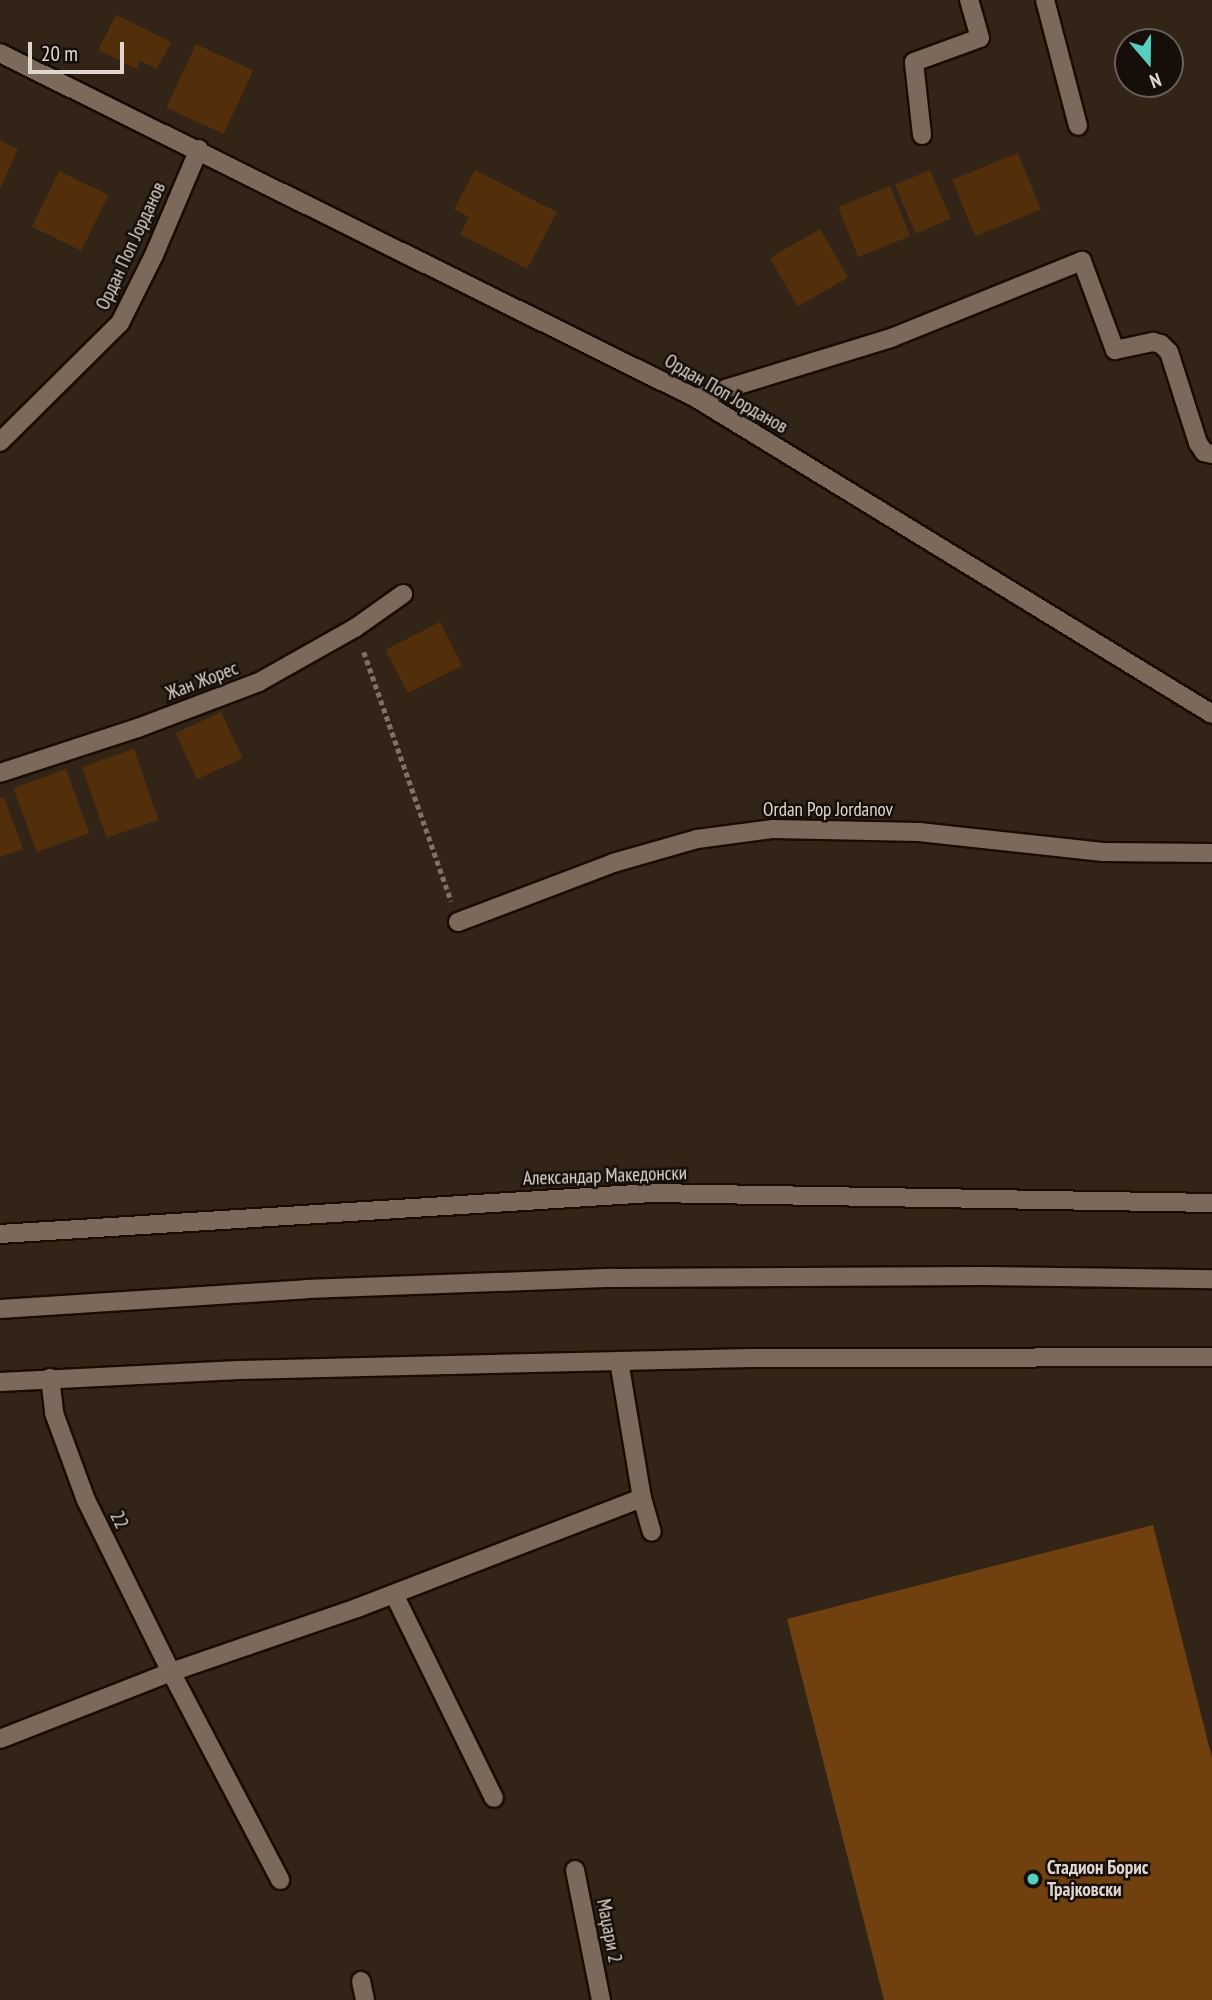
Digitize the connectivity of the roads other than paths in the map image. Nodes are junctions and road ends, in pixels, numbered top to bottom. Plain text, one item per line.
1 (969, 0) edge
2 (1045, 0) edge
3 (0, 53) edge
4 (1077, 126) dead end
5 (922, 135) dead end
6 (199, 149) junction
7 (696, 398) junction
8 (0, 442) edge
9 (1212, 454) edge
10 (403, 594) dead end
11 (1212, 713) edge
12 (0, 773) edge
13 (1212, 853) edge
14 (458, 922) road end
15 (1212, 1203) edge
16 (0, 1234) edge
17 (1212, 1279) edge
18 (0, 1309) edge
19 (1212, 1357) edge
20 (619, 1361) junction
21 (50, 1378) junction
22 (0, 1382) edge
23 (642, 1498) junction
24 (652, 1532) dead end
25 (394, 1594) junction
26 (171, 1672) junction
27 (0, 1739) edge
28 (494, 1798) dead end
29 (575, 1870) dead end
30 (280, 1880) dead end
31 (360, 1981) dead end
32 (365, 2000) edge
33 (601, 2000) edge

1 - 5 street
2 - 4 street
3 - 6 street, Ордан Поп Јорданов
6 - 7 street, Ордан Поп Јорданов
6 - 8 street, Ордан Поп Јорданов
7 - 9 street
7 - 11 street, Ордан Поп Јорданов
10 - 12 street, Жан Жорес
13 - 14 street, Ordan Pop Jordanov
15 - 16 street, Александар Македонски
17 - 18 street
19 - 20 street
20 - 21 street
20 - 23 street
21 - 22 street
21 - 26 street, 22
23 - 24 street
23 - 25 street
25 - 26 street
25 - 28 street
26 - 27 street
26 - 30 street, 22
29 - 33 street, Маџари 2
31 - 32 street

